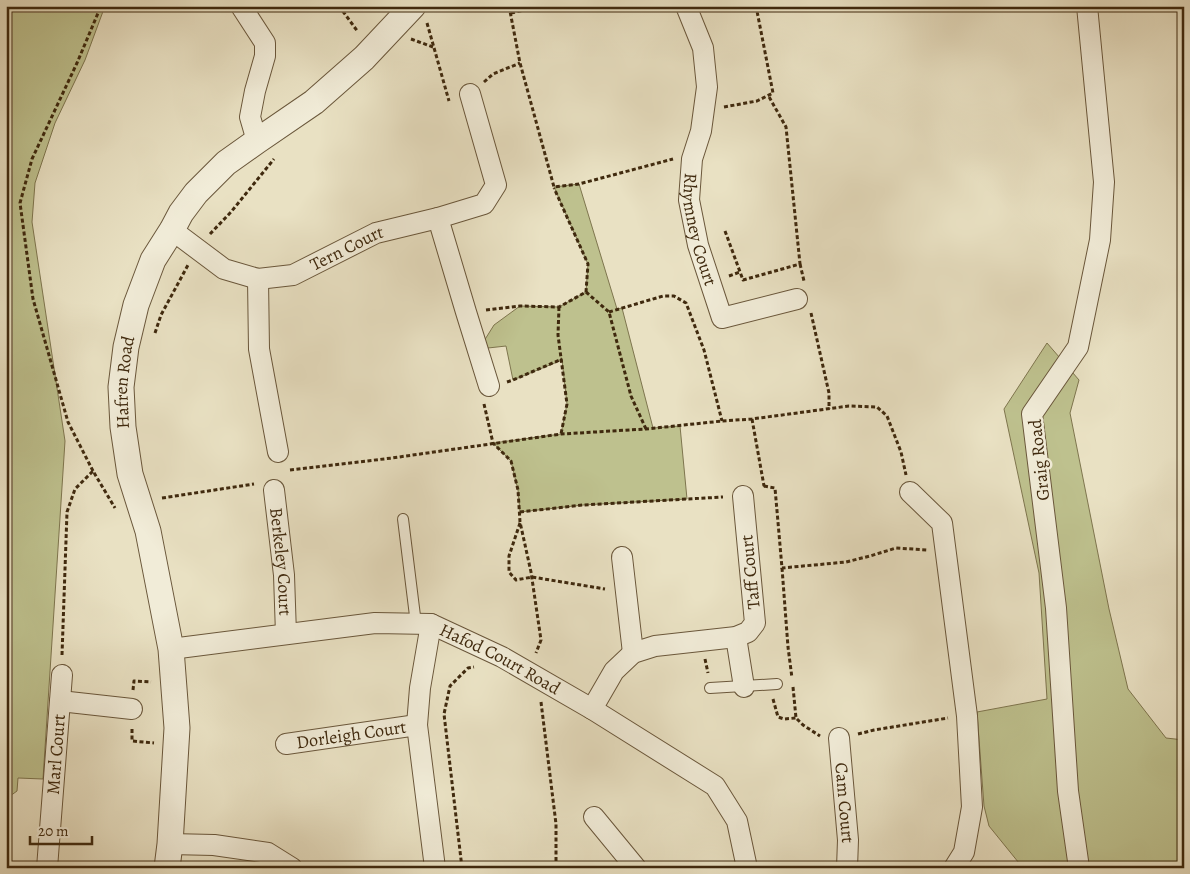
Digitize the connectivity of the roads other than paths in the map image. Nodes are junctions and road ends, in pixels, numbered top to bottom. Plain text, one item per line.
1 (241, 6) edge
2 (413, 6) edge
3 (686, 6) edge
4 (1087, 6) edge
5 (470, 94) dead end
6 (257, 141) junction
7 (438, 218) junction
8 (172, 230) junction
9 (258, 280) junction
10 (804, 297) road end
11 (489, 386) road end
12 (278, 452) dead end
13 (268, 487) road end
14 (910, 492) road end
15 (743, 496) road end
16 (403, 518) dead end
17 (622, 557) dead end
18 (424, 624) junction
19 (286, 634) junction
20 (736, 637) junction
21 (171, 649) junction
22 (634, 653) junction
23 (62, 676) road end
24 (773, 685) road end
25 (744, 687) junction
26 (710, 688) road end
27 (60, 701) junction
28 (132, 710) road end
29 (592, 710) junction
30 (417, 725) junction
31 (839, 738) road end
32 (286, 744) dead end
33 (594, 817) dead end
34 (169, 856) edge
35 (47, 868) edge
36 (292, 868) edge
37 (435, 868) edge
38 (636, 868) edge
39 (747, 868) edge
40 (846, 868) edge
41 (954, 868) edge
42 (1079, 868) edge

1 - 6 street
2 - 6 street, Hafren Road
3 - 10 street, Rhymney Court
4 - 42 street, Graig Road
5 - 7 street, Tern Court
6 - 8 street, Hafren Road
7 - 9 street, Tern Court
7 - 11 street
8 - 9 street, Tern Court
8 - 21 street, Hafren Road
9 - 12 street
13 - 19 street, Berkeley Court
14 - 41 street
15 - 20 street, Taff Court
16 - 18 lane
17 - 22 street
18 - 19 street, Hafod Court Road
18 - 29 street, Hafod Court Road
18 - 30 street, Dorleigh Court
19 - 21 street, Hafod Court Road
20 - 22 street
20 - 25 street
21 - 34 street, Hafren Road
22 - 29 street
23 - 27 street, Marl Court
24 - 25 lane
25 - 26 lane
27 - 28 street, Marl Court
27 - 35 street, Marl Court
29 - 39 street, Hafod Court Road
30 - 32 street, Dorleigh Court
30 - 37 street, Dorleigh Court
31 - 40 street, Cam Court
33 - 38 street
34 - 36 street

